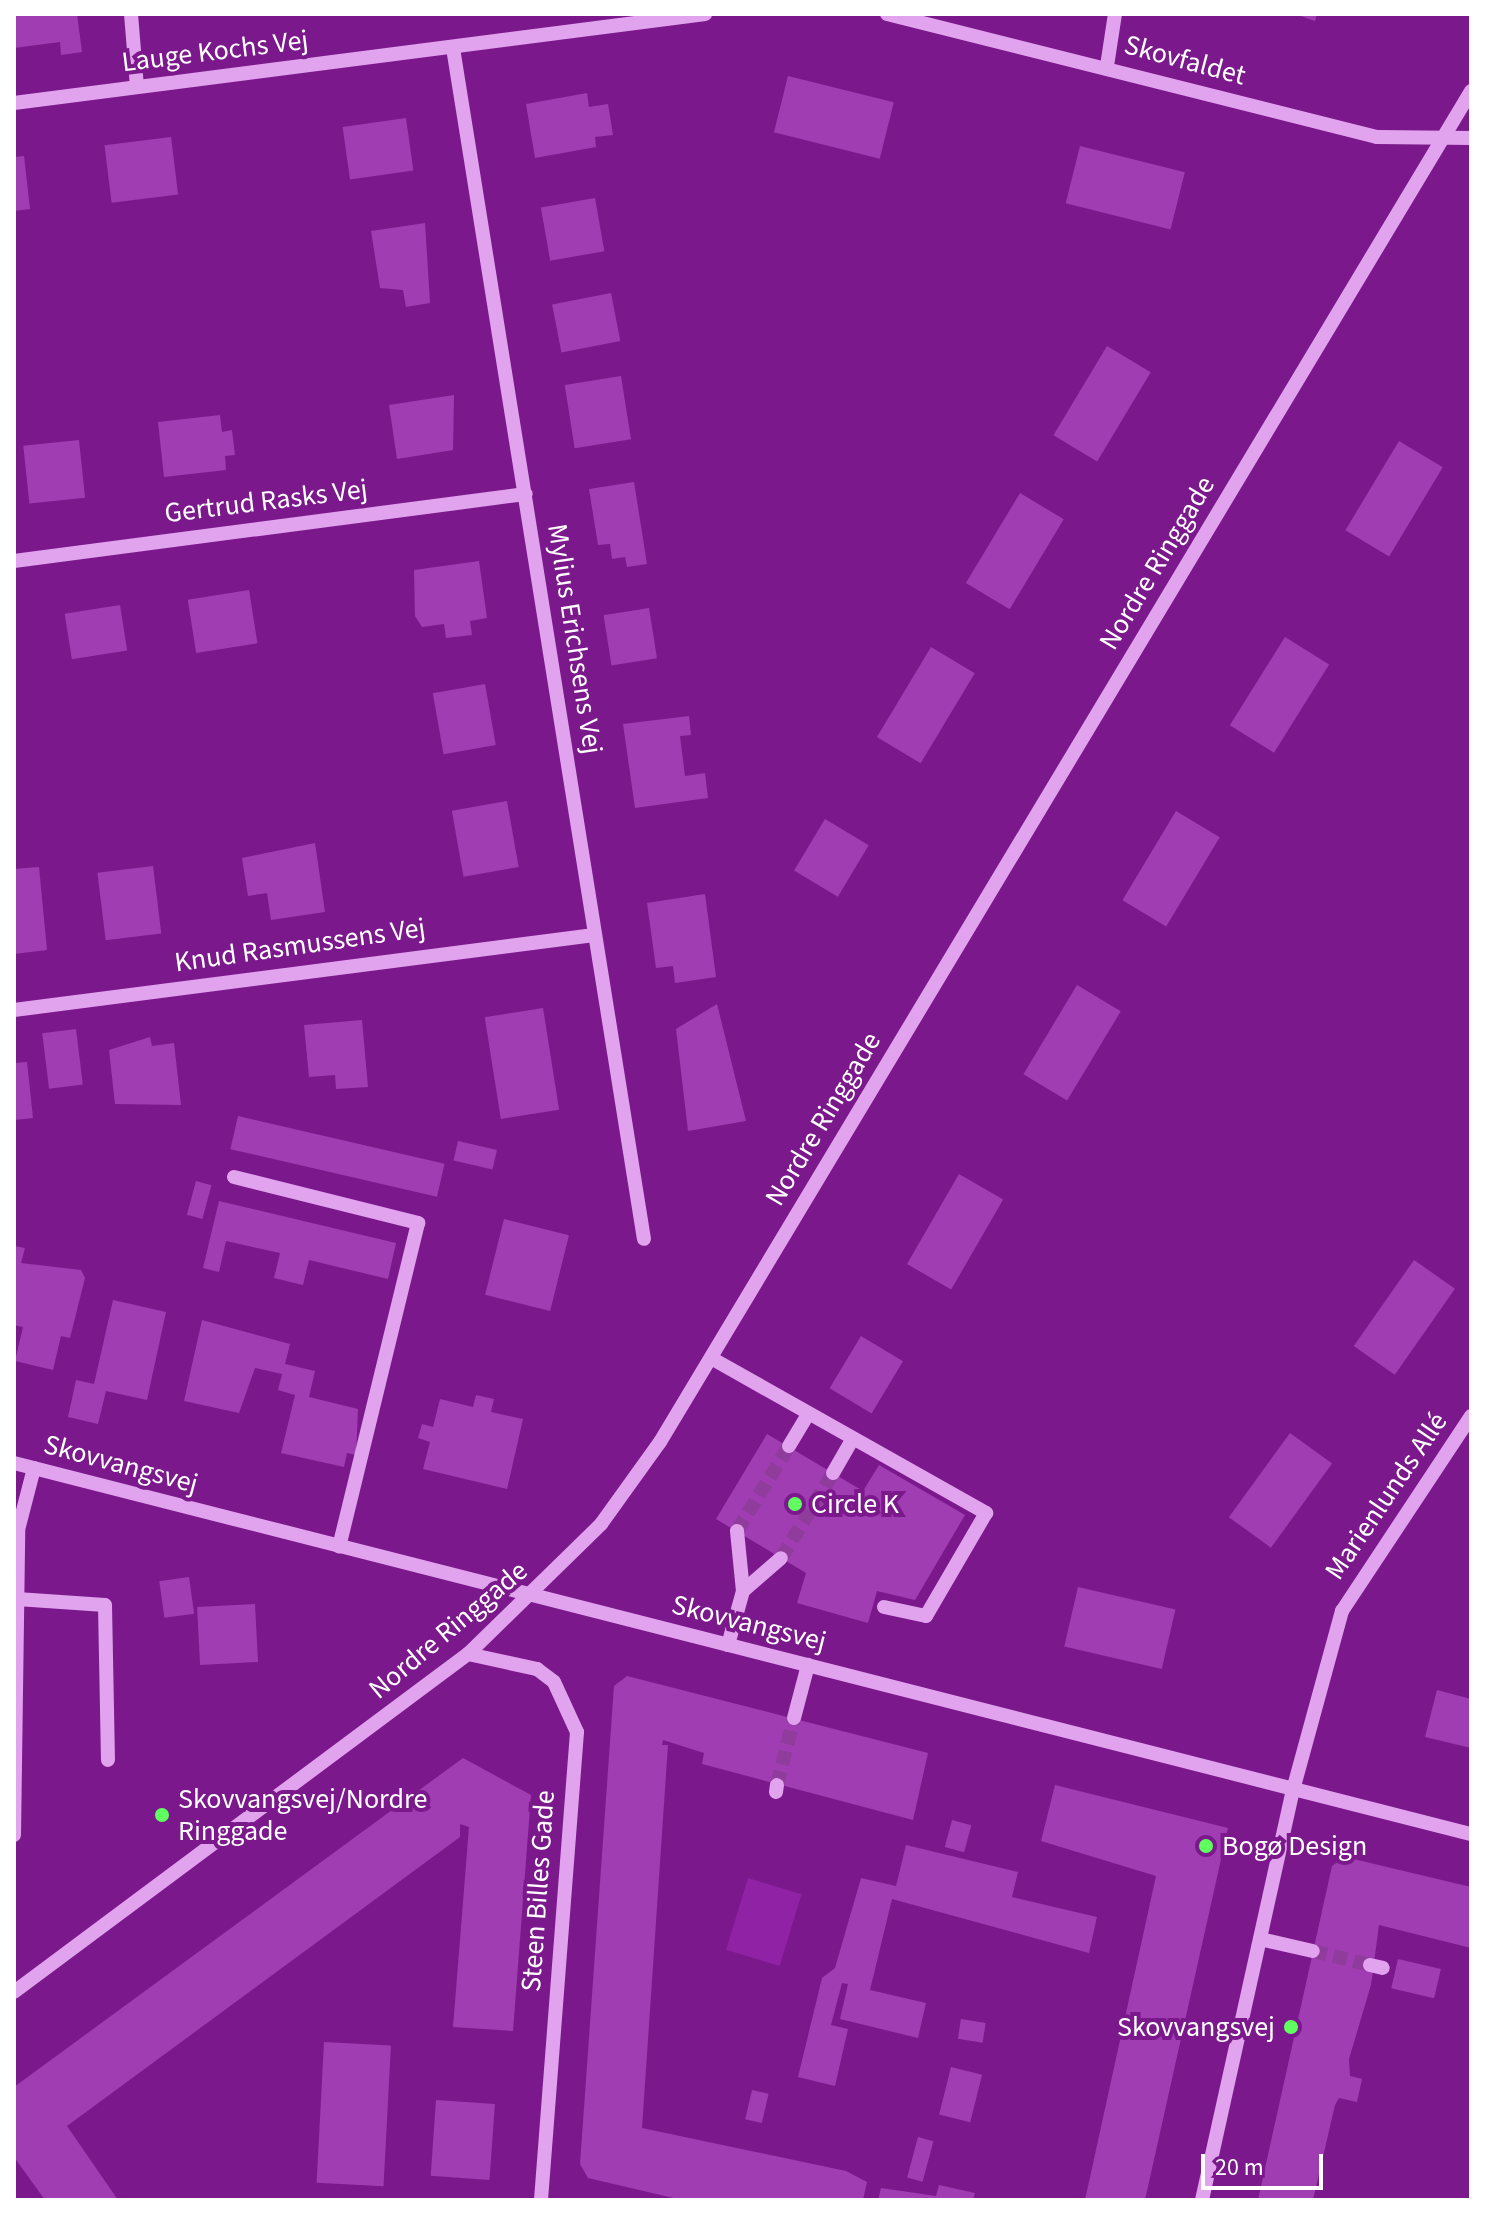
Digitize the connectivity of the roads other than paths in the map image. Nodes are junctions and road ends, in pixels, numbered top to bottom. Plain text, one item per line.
1 (131, 14) edge
2 (705, 14) edge
3 (887, 14) edge
4 (1115, 14) edge
5 (660, 17) edge
6 (453, 48) junction
7 (1107, 66) junction
8 (137, 87) junction
9 (1471, 91) edge
10 (14, 103) edge
11 (1443, 138) junction
12 (1471, 138) edge
13 (526, 494) junction
14 (14, 561) edge
15 (594, 935) junction
16 (14, 1010) edge
17 (234, 1177) dead end
18 (644, 1239) dead end
19 (711, 1358) junction
20 (807, 1416) junction
21 (1471, 1416) edge
22 (851, 1442) junction
23 (789, 1446) tunnel mouth
24 (14, 1463) edge
25 (34, 1468) junction
26 (833, 1473) tunnel mouth
27 (737, 1531) tunnel mouth
28 (339, 1547) junction
29 (781, 1558) tunnel mouth
30 (743, 1591) junction
31 (535, 1595) junction
32 (17, 1599) junction
33 (884, 1607) dead end
34 (728, 1645) junction
35 (468, 1654) junction
36 (808, 1665) junction
37 (794, 1718) tunnel mouth
38 (108, 1760) dead end
39 (1293, 1790) junction
40 (1471, 1834) edge
41 (14, 1835) edge
42 (1260, 1939) junction
43 (1313, 1951) tunnel mouth
44 (14, 1992) edge
45 (541, 2200) edge
46 (1202, 2200) edge

1 - 8 street
2 - 5 street
3 - 7 street, Skovfaldet
4 - 7 street
5 - 6 street, Lauge Kochs Vej
6 - 8 street, Lauge Kochs Vej
6 - 13 street, Mylius Erichsens Vej
7 - 11 street, Skovfaldet
8 - 10 street, Lauge Kochs Vej
9 - 11 street, Nordre Ringgade
11 - 12 street, Skovfaldet
11 - 19 street, Nordre Ringgade
13 - 14 street, Gertrud Rasks Vej
13 - 15 street, Mylius Erichsens Vej
15 - 16 street, Knud Rasmussens Vej
15 - 18 street, Mylius Erichsens Vej
17 - 28 street
19 - 20 street
19 - 31 street, Nordre Ringgade
20 - 22 street
20 - 23 street
21 - 39 street, Marienlunds Allé
22 - 26 street
22 - 33 street
24 - 25 street, Skovvangsvej
25 - 28 street, Skovvangsvej
25 - 32 street
27 - 30 street
28 - 31 street, Skovvangsvej
29 - 30 street
30 - 34 street
31 - 34 street, Skovvangsvej
31 - 35 street, Nordre Ringgade
32 - 38 street
32 - 41 street
34 - 36 street, Skovvangsvej
35 - 44 street, Nordre Ringgade
35 - 45 street, Steen Billes Gade
36 - 37 street
36 - 39 street, Skovvangsvej
39 - 40 street, Skovvangsvej
39 - 42 street, Marienlunds Allé
42 - 43 street
42 - 46 street, Marienlunds Allé

